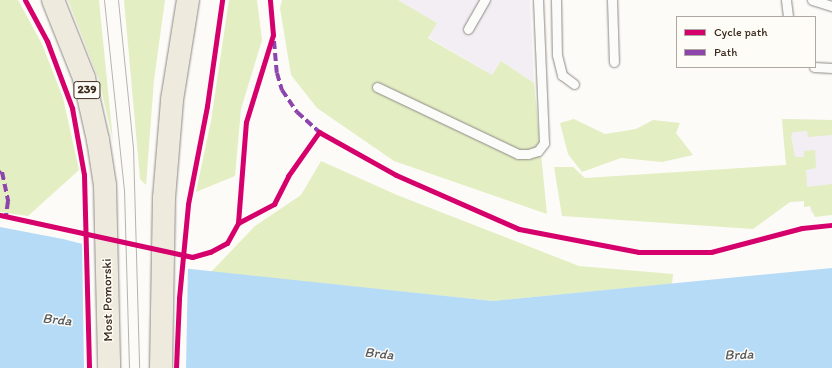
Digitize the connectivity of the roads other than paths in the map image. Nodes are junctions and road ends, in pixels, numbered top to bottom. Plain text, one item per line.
1 (53, 0) edge
2 (188, 0) edge
3 (485, 0) edge
4 (538, 0) edge
5 (556, 0) edge
6 (612, 0) edge
7 (786, 0) edge
8 (812, 0) edge
9 (832, 6) edge
10 (788, 16) edge
11 (468, 29) dead end
12 (614, 62) dead end
13 (816, 67) edge
14 (832, 68) edge
15 (574, 84) dead end
16 (377, 87) dead end
17 (109, 368) edge
18 (161, 368) edge

1 - 17 main road, Most Pomorski / 239
2 - 18 main road
3 - 11 lane
4 - 16 lane
5 - 15 lane
6 - 12 lane
7 - 10 lane
8 - 9 lane
13 - 14 lane

